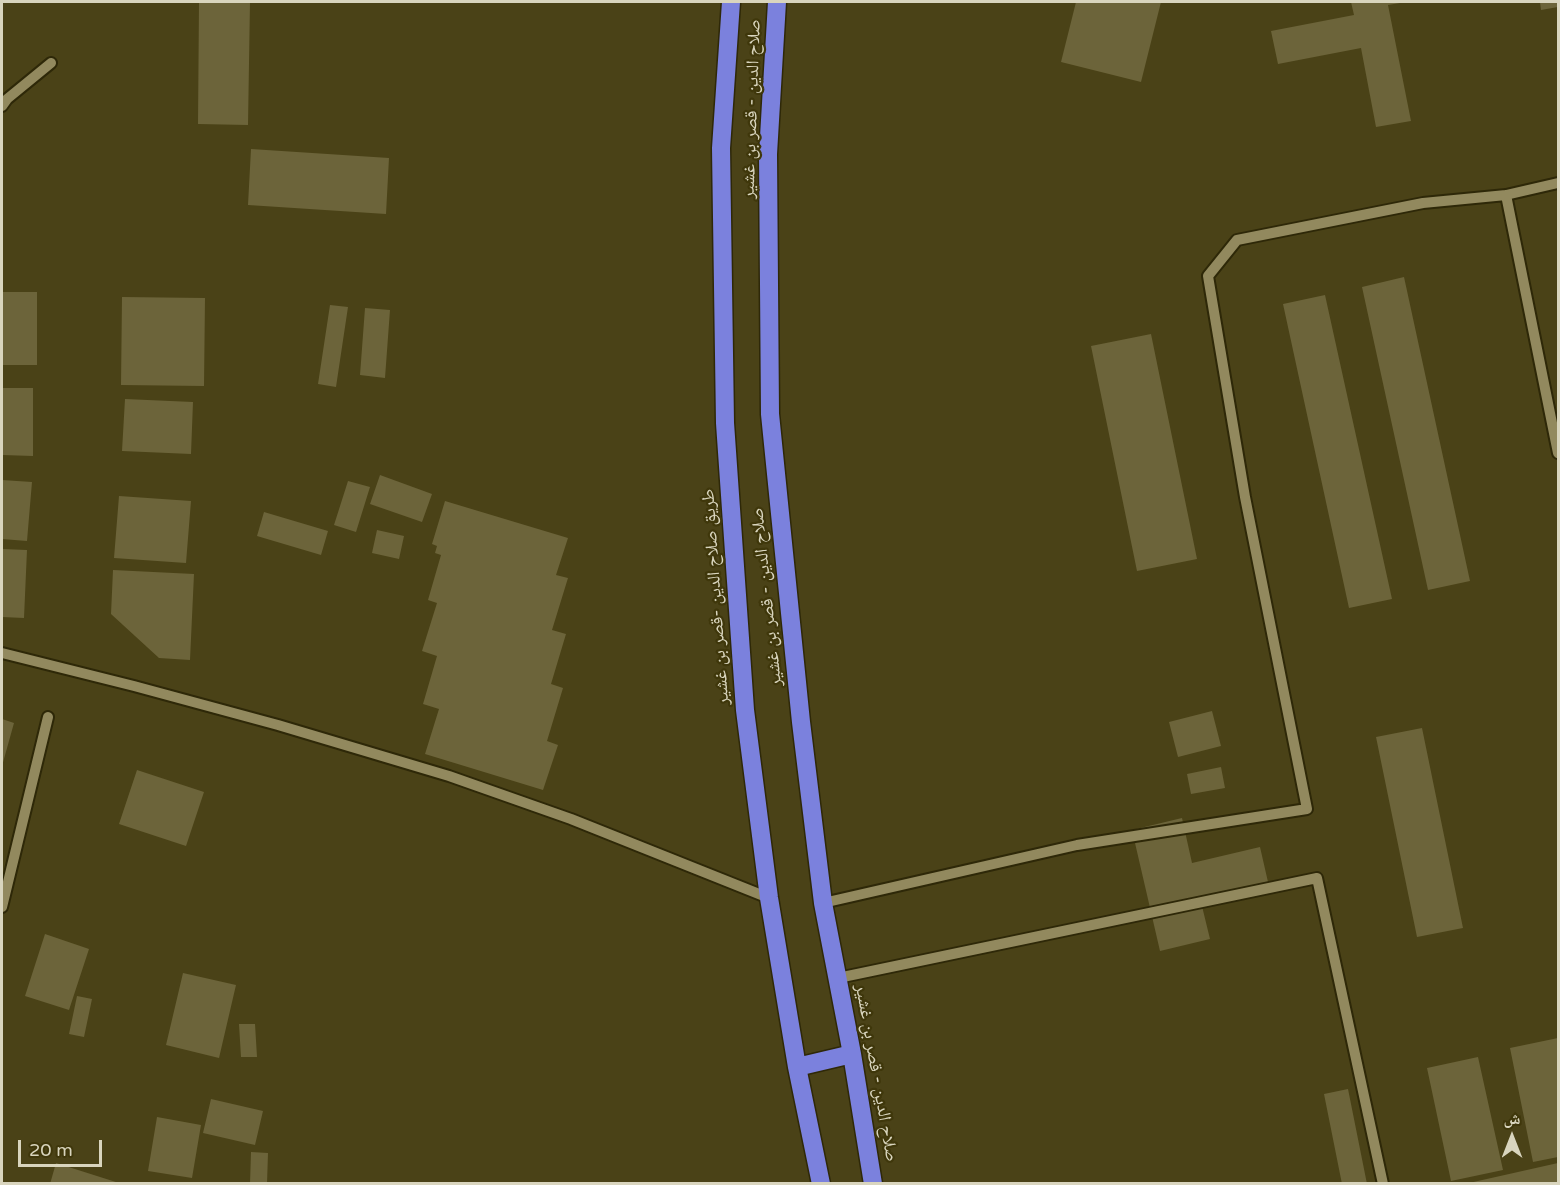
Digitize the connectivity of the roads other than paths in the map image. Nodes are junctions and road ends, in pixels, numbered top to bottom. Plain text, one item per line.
1 (731, 2) edge
2 (777, 2) edge
3 (51, 63) dead end
4 (2, 106) edge
5 (1558, 183) edge
6 (1506, 195) junction
7 (1558, 453) edge
8 (2, 653) edge
9 (48, 717) dead end
10 (769, 898) junction
11 (823, 903) junction
12 (2, 907) edge
13 (838, 978) junction
14 (852, 1054) junction
15 (797, 1067) junction
16 (821, 1184) edge
17 (873, 1184) edge
18 (1383, 1184) edge

1 - 10 highway, طريق صلاح الدين -قصر بن غشير
2 - 11 highway, صلاح الدين - قصر بن غشير
3 - 4 street
5 - 6 street
6 - 7 street
6 - 11 street
8 - 10 street
9 - 12 street
10 - 15 highway, طريق صلاح الدين -قصر بن غشير
11 - 13 highway, صلاح الدين - قصر بن غشير
13 - 14 highway, صلاح الدين - قصر بن غشير
13 - 18 street
14 - 15 highway
14 - 17 highway, صلاح الدين - قصر بن غشير
15 - 16 highway, طريق صلاح الدين -قصر بن غشير

